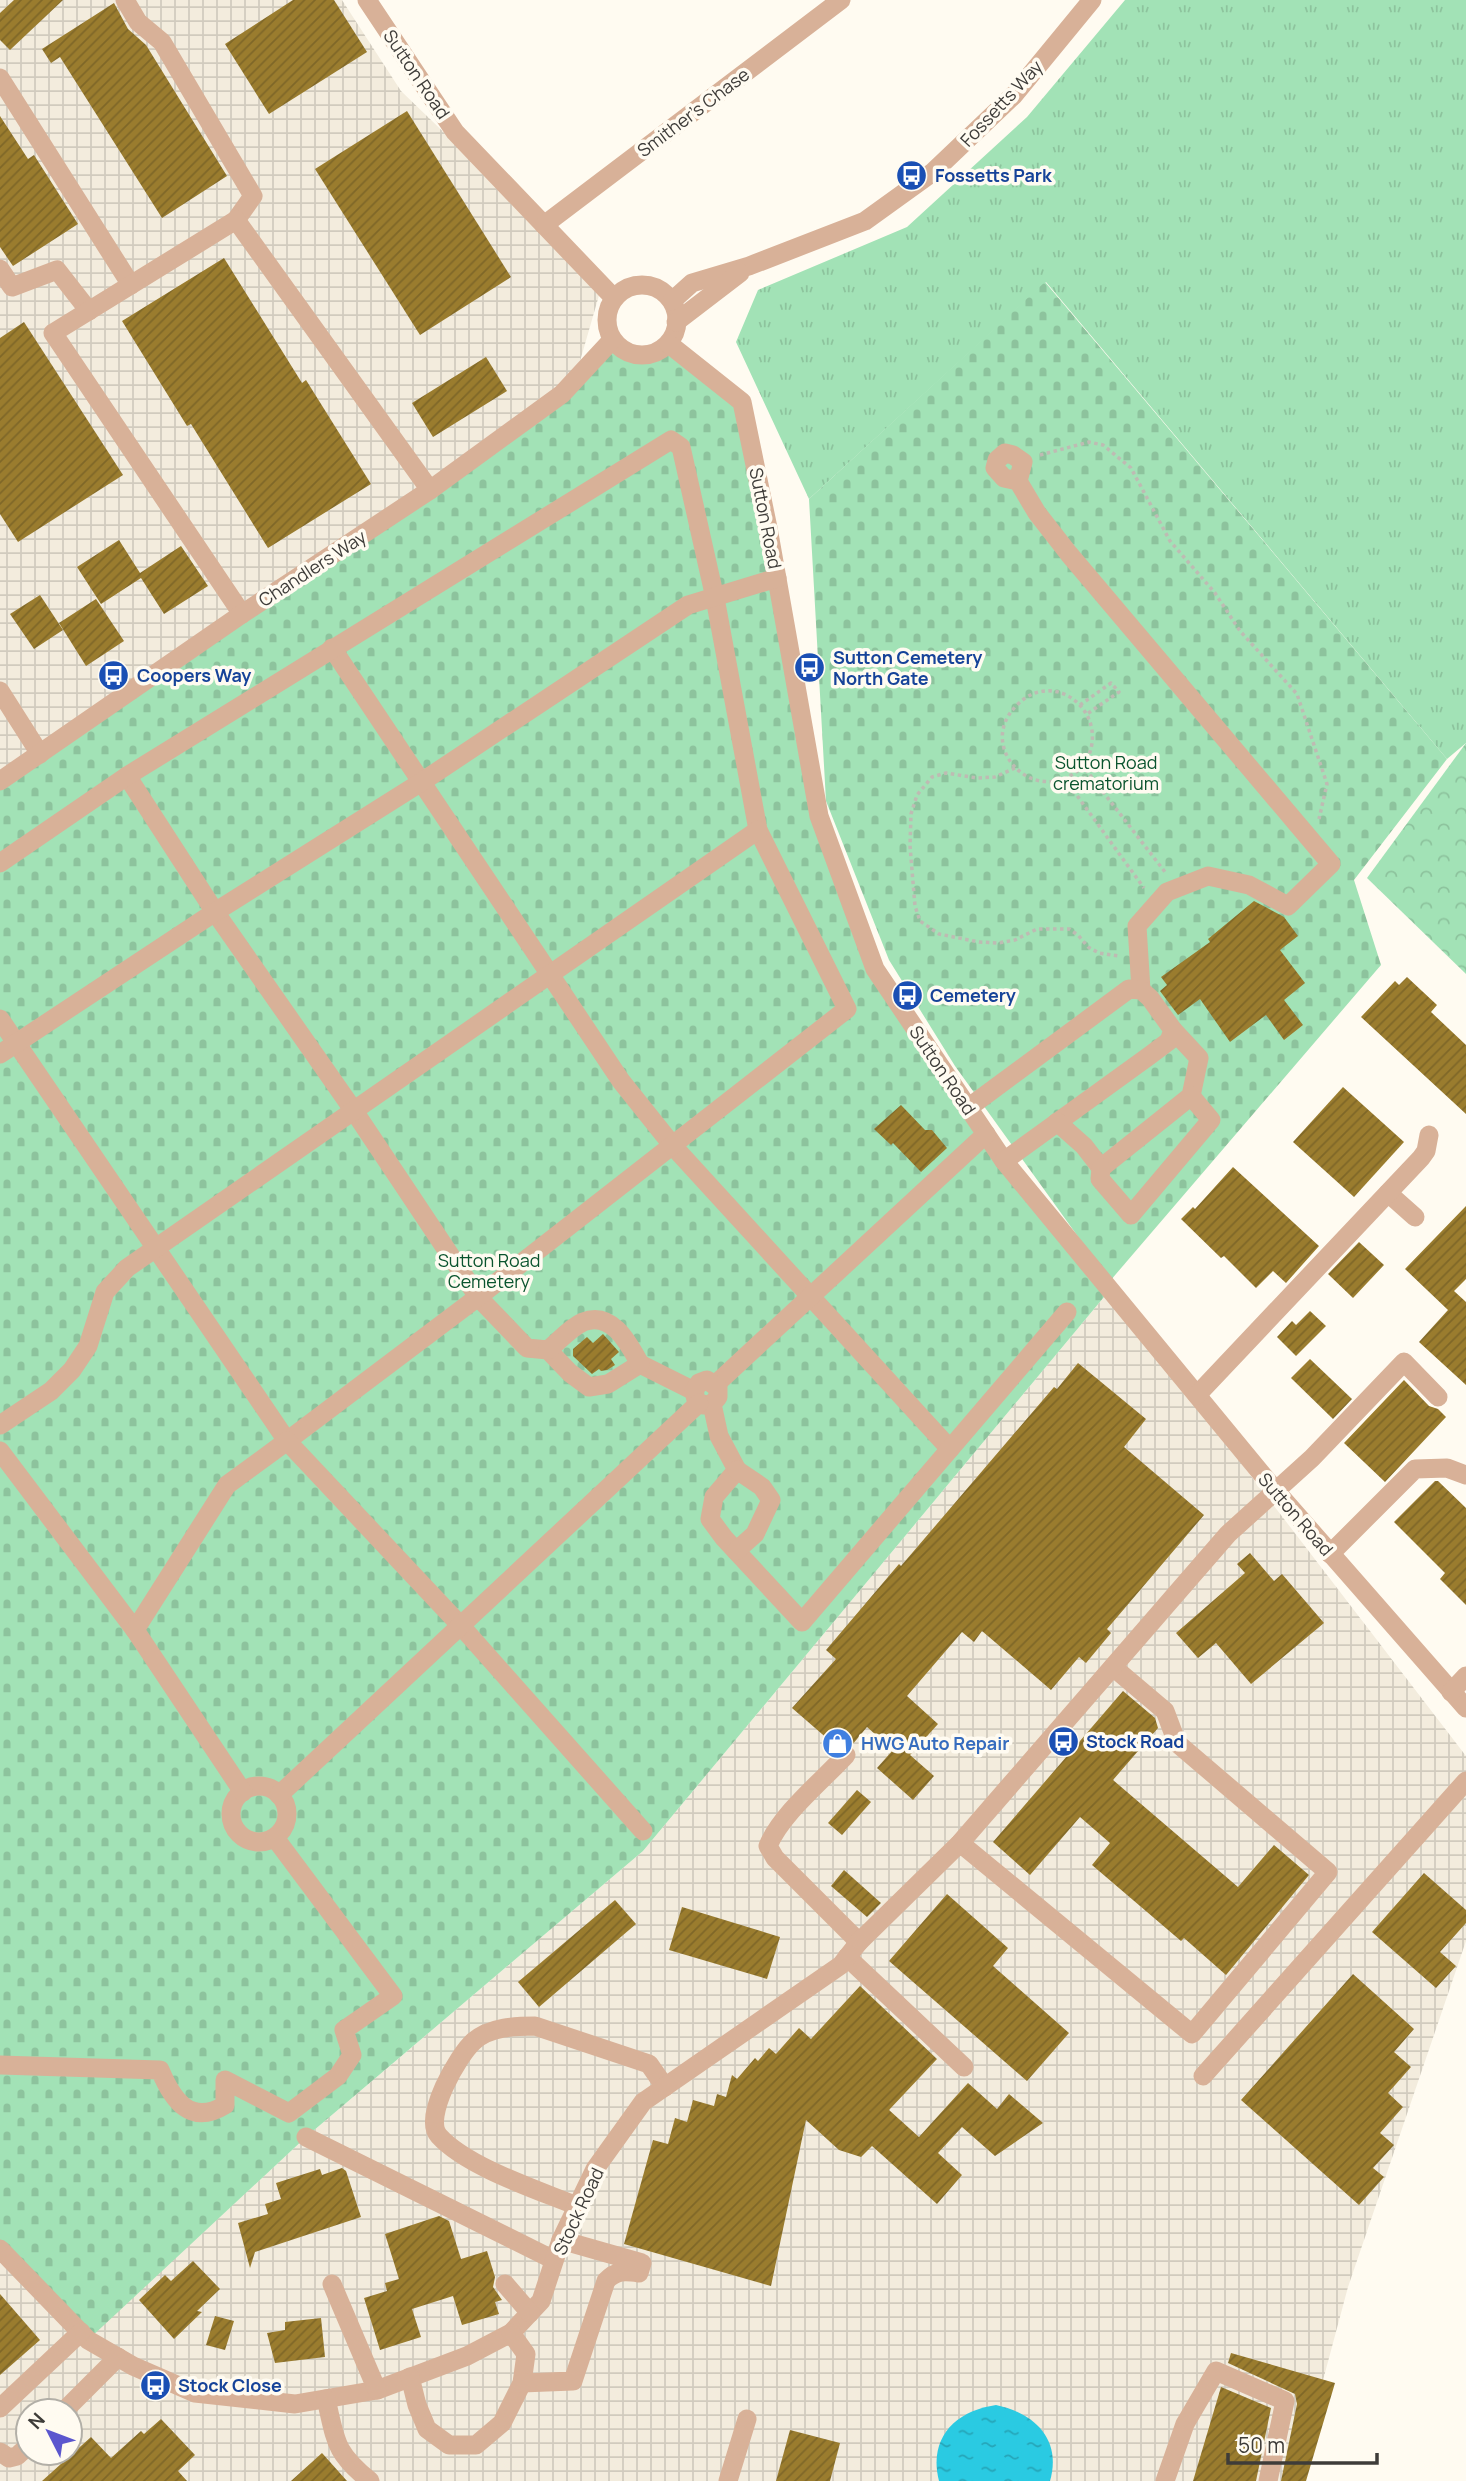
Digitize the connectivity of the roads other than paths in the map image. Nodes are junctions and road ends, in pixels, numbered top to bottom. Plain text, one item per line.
1 (125, 0) edge
2 (367, 0) edge
3 (841, 0) edge
4 (1092, 0) edge
5 (0, 78) edge
6 (236, 220) junction
7 (544, 225) junction
8 (749, 266) junction
9 (0, 269) edge
10 (131, 285) junction
11 (614, 298) junction
12 (672, 301) junction
13 (89, 311) junction
14 (676, 322) junction
15 (612, 340) junction
16 (669, 344) junction
17 (1020, 472) road end
18 (430, 490) junction
19 (777, 578) junction
20 (715, 598) junction
21 (243, 614) junction
22 (332, 648) junction
23 (0, 691) edge
24 (40, 754) junction
25 (127, 776) junction
26 (0, 781) edge
27 (423, 781) junction
28 (758, 830) junction
29 (0, 863) edge
30 (215, 912) junction
31 (551, 973) junction
32 (1141, 990) junction
33 (0, 1020) edge
34 (1173, 1030) junction
35 (8, 1049) edge
36 (1191, 1096) junction
37 (968, 1108) junction
38 (354, 1111) junction
39 (1057, 1122) junction
40 (986, 1134) junction
41 (1429, 1135) dead end
42 (673, 1146) junction
43 (1004, 1161) junction
44 (1101, 1168) junction
45 (1388, 1192) junction
46 (1415, 1217) dead end
47 (155, 1247) junction
48 (812, 1296) junction
49 (478, 1297) junction
50 (1067, 1312) dead end
51 (548, 1350) junction
52 (640, 1364) junction
53 (1197, 1395) junction
54 (1438, 1397) dead end
55 (702, 1400) junction
56 (0, 1425) edge
57 (287, 1441) junction
58 (950, 1449) junction
59 (0, 1451) edge
60 (737, 1470) junction
61 (1466, 1475) edge
62 (1275, 1490) junction
63 (736, 1551) junction
64 (1331, 1554) junction
65 (461, 1626) junction
66 (135, 1630) junction
67 (1113, 1667) junction
68 (1466, 1676) edge
69 (1451, 1692) junction
70 (1466, 1708) edge
71 (846, 1755) dead end
72 (1466, 1781) edge
73 (243, 1792) junction
74 (279, 1795) junction
75 (643, 1831) dead end
76 (275, 1838) junction
77 (960, 1843) junction
78 (853, 1950) junction
79 (0, 2065) edge
80 (964, 2067) dead end
81 (1203, 2076) dead end
82 (665, 2087) junction
83 (306, 2137) dead end
84 (577, 2206) junction
85 (561, 2240) junction
86 (0, 2249) edge
87 (554, 2260) junction
88 (332, 2284) dead end
89 (505, 2284) dead end
90 (530, 2313) junction
91 (81, 2332) junction
92 (512, 2333) junction
93 (118, 2357) junction
94 (410, 2377) junction
95 (522, 2383) junction
96 (377, 2389) junction
97 (78, 2397) edge
98 (326, 2399) junction
99 (0, 2408) edge
100 (747, 2419) dead end
101 (369, 2481) edge
102 (728, 2481) edge
103 (1165, 2481) edge
104 (1268, 2481) edge

1 - 6 street
2 - 7 street, Sutton Road
3 - 7 street, Smither's Chase
4 - 8 street, Fossetts Way
5 - 10 street
6 - 10 street
6 - 18 street
7 - 11 street, Sutton Road
8 - 12 street, Fossetts Way
8 - 14 street, Fossetts Way
9 - 13 street
10 - 13 street
11 - 12 street
11 - 15 street
12 - 14 street
13 - 21 street
14 - 16 street
15 - 16 street
15 - 18 street, Chandlers Way
16 - 19 street, Sutton Road
17 - 32 street
18 - 21 street, Chandlers Way
19 - 20 street
19 - 37 street, Sutton Road
20 - 22 street
20 - 27 street
20 - 28 street
21 - 24 street, Chandlers Way
22 - 25 street
22 - 27 street
23 - 24 street
24 - 26 street, Chandlers Way
25 - 29 street
25 - 30 street
27 - 30 street
27 - 31 street
28 - 31 street
28 - 42 street
30 - 35 street
30 - 38 street
31 - 38 street
31 - 42 street
32 - 34 street
32 - 37 street
33 - 35 street
34 - 36 street
34 - 39 street
35 - 47 street
36 - 44 street
36 - 44 street
37 - 40 street, Sutton Road
38 - 47 street
38 - 49 street
39 - 43 street
39 - 44 street
40 - 43 street, Sutton Road
40 - 48 street
41 - 45 street
42 - 48 street
42 - 49 street
43 - 53 street, Sutton Road
45 - 46 street
45 - 53 street
47 - 56 street
47 - 57 street
48 - 55 street
48 - 58 street
49 - 51 street
49 - 57 street
50 - 58 street
51 - 52 street
51 - 52 street
52 - 55 street
53 - 62 street, Sutton Road
54 - 62 street, Stock Road
55 - 60 street
55 - 65 street
57 - 65 street
57 - 66 street
58 - 63 street
59 - 66 street
60 - 63 street
60 - 63 street
61 - 64 street
62 - 64 street, Sutton Road
62 - 67 street, Stock Road
64 - 69 street, Sutton Road
65 - 74 street
65 - 75 street
66 - 73 street
67 - 77 street, Stock Road
67 - 77 street
68 - 69 street
69 - 70 street, Sutton Road
71 - 78 street
72 - 81 street
73 - 74 street
73 - 76 street
74 - 76 street
76 - 79 street
77 - 78 street, Stock Road
78 - 80 street
78 - 82 street, Stock Road
82 - 84 street, Stock Road
82 - 84 street
83 - 87 street
84 - 85 street, Stock Road
85 - 87 street, Stock Road
85 - 95 street
86 - 91 street, Stock Road
87 - 90 street, Stock Road
88 - 96 street
89 - 90 street
90 - 92 street, Stock Road
91 - 93 street, Stock Road
91 - 99 street
92 - 94 street, Stock Road
92 - 95 street
93 - 97 street
93 - 98 street, Stock Road
94 - 95 street
94 - 96 street, Stock Road
96 - 98 street, Stock Road
98 - 101 street
100 - 102 street
103 - 104 street

